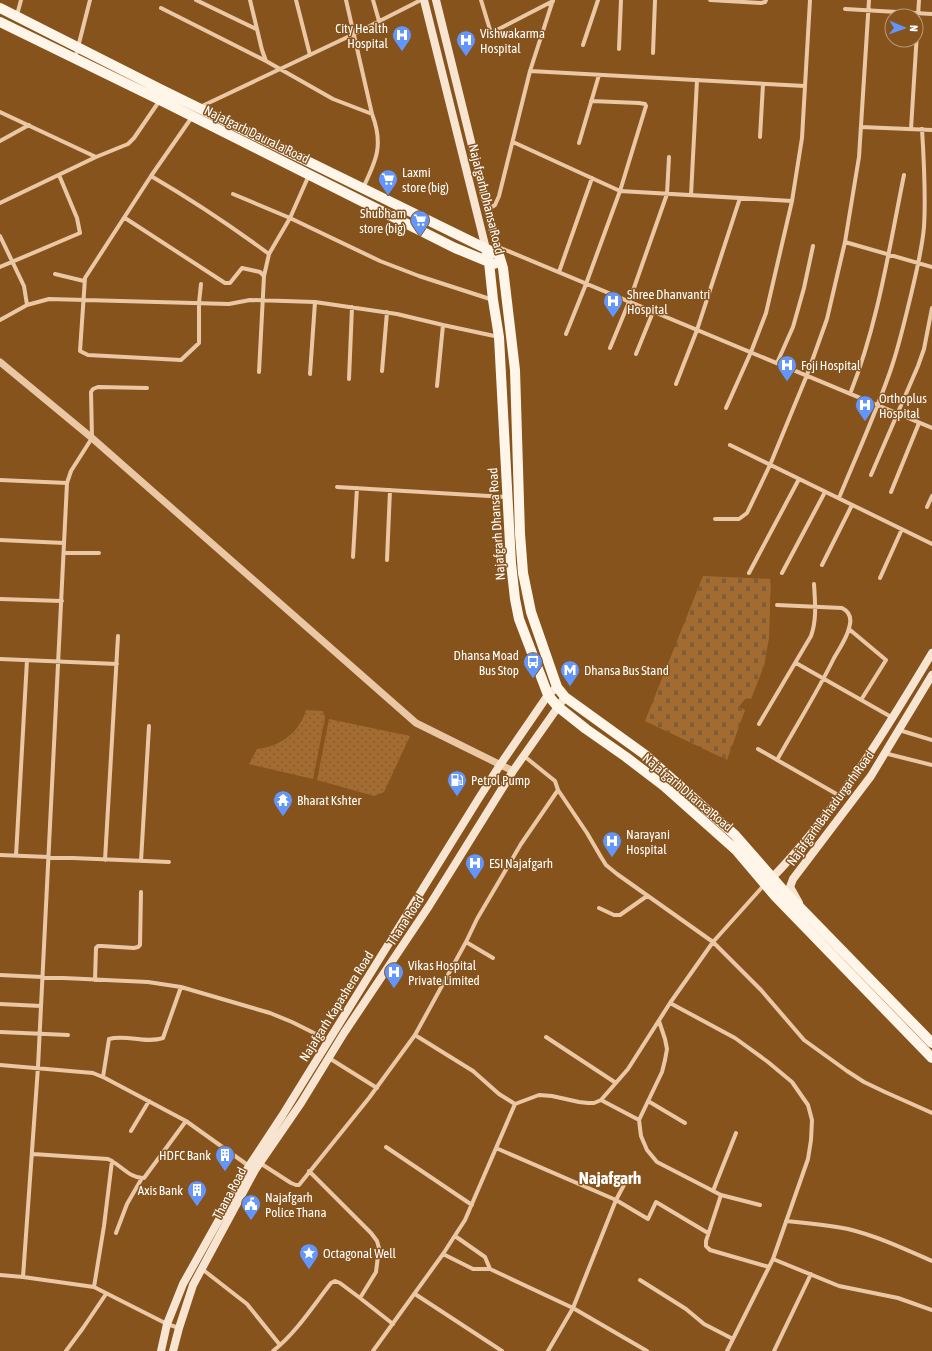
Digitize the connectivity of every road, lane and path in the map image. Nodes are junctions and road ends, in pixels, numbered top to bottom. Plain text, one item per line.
1 (21, 0) edge
2 (90, 0) edge
3 (196, 0) edge
4 (250, 0) edge
5 (296, 0) edge
6 (346, 0) edge
7 (373, 0) edge
8 (421, 0) edge
9 (424, 0) edge
10 (436, 0) edge
11 (481, 0) edge
12 (553, 0) edge
13 (598, 0) edge
14 (621, 0) edge
15 (655, 0) edge
16 (710, 0) edge
17 (719, 0) edge
18 (766, 0) edge
19 (810, 0) edge
20 (869, 0) edge
21 (0, 8) edge
22 (161, 8) dead end
23 (845, 9) dead end
24 (869, 11) junction
25 (884, 12) edge
26 (17, 17) junction
27 (379, 21) junction
28 (0, 22) edge
29 (256, 29) junction
30 (354, 34) junction
31 (583, 45) dead end
32 (78, 48) junction
33 (916, 48) edge
34 (619, 49) dead end
35 (653, 53) dead end
36 (310, 55) junction
37 (75, 59) junction
38 (266, 61) junction
39 (279, 69) junction
40 (530, 71) junction
41 (599, 75) junction
42 (697, 80) junction
43 (763, 84) junction
44 (805, 86) junction
45 (160, 100) junction
46 (591, 101) junction
47 (198, 108) junction
48 (0, 112) edge
49 (372, 114) junction
50 (192, 117) junction
51 (28, 125) junction
52 (861, 127) junction
53 (911, 129) junction
54 (922, 129) junction
55 (932, 130) edge
56 (760, 137) dead end
57 (0, 141) edge
58 (512, 142) junction
59 (579, 144) dead end
60 (96, 156) junction
61 (669, 157) dead end
62 (59, 175) junction
63 (309, 175) junction
64 (904, 175) dead end
65 (151, 176) junction
66 (592, 178) junction
67 (363, 188) junction
68 (620, 191) junction
69 (233, 194) dead end
70 (667, 194) junction
71 (691, 195) junction
72 (740, 198) junction
73 (792, 201) junction
74 (0, 203) edge
75 (487, 210) junction
76 (125, 218) junction
77 (290, 218) junction
78 (0, 236) edge
79 (845, 242) junction
80 (813, 246) dead end
81 (494, 250) junction
82 (269, 254) junction
83 (889, 255) junction
84 (13, 262) junction
85 (489, 262) junction
86 (918, 263) junction
87 (0, 267) edge
88 (932, 267) edge
89 (503, 268) junction
90 (559, 272) junction
91 (55, 274) dead end
92 (264, 276) junction
93 (84, 281) junction
94 (201, 284) dead end
95 (586, 284) junction
96 (85, 300) junction
97 (262, 300) junction
98 (493, 300) junction
99 (315, 302) junction
100 (629, 302) junction
101 (199, 304) junction
102 (27, 305) junction
103 (352, 307) junction
104 (932, 308) edge
105 (387, 312) junction
106 (653, 312) junction
107 (0, 320) edge
108 (443, 325) junction
109 (697, 330) junction
110 (566, 334) dead end
111 (499, 337) junction
112 (610, 348) dead end
113 (751, 352) junction
114 (636, 354) dead end
115 (0, 362) edge
116 (777, 363) junction
117 (382, 371) dead end
118 (260, 372) dead end
119 (310, 374) dead end
120 (806, 375) junction
121 (349, 379) dead end
122 (676, 384) dead end
123 (437, 386) dead end
124 (147, 388) dead end
125 (850, 394) junction
126 (878, 405) junction
127 (726, 408) dead end
128 (899, 414) junction
129 (919, 423) junction
130 (932, 428) edge
131 (92, 438) junction
132 (730, 445) dead end
133 (770, 465) junction
134 (871, 475) dead end
135 (799, 479) junction
136 (0, 480) edge
137 (67, 483) junction
138 (337, 487) dead end
139 (357, 488) junction
140 (390, 490) junction
141 (825, 492) junction
142 (891, 492) dead end
143 (932, 496) edge
144 (507, 497) junction
145 (839, 498) junction
146 (852, 505) junction
147 (927, 506) dead end
148 (715, 519) dead end
149 (902, 529) junction
150 (0, 540) edge
151 (64, 543) junction
152 (932, 544) edge
153 (64, 553) junction
154 (99, 553) dead end
155 (353, 557) dead end
156 (387, 560) dead end
157 (822, 565) dead end
158 (749, 573) dead end
159 (782, 573) dead end
160 (880, 578) dead end
161 (814, 584) dead end
162 (0, 598) edge
163 (62, 601) junction
164 (777, 605) dead end
165 (815, 606) junction
166 (849, 629) junction
167 (118, 636) dead end
168 (932, 653) edge
169 (0, 659) edge
170 (27, 660) junction
171 (58, 662) junction
172 (796, 662) junction
173 (116, 664) junction
174 (932, 675) edge
175 (824, 678) junction
176 (561, 692) junction
177 (548, 695) junction
178 (861, 700) junction
179 (557, 706) junction
180 (893, 718) junction
181 (759, 724) dead end
182 (149, 726) dead end
183 (899, 730) junction
184 (932, 740) edge
185 (758, 749) dead end
186 (884, 753) junction
187 (524, 756) junction
188 (777, 760) junction
189 (500, 765) junction
190 (932, 765) edge
191 (513, 771) junction
192 (558, 790) junction
193 (840, 797) junction
194 (0, 855) edge
195 (16, 856) junction
196 (48, 857) junction
197 (105, 860) junction
198 (141, 861) junction
199 (169, 862) dead end
200 (769, 881) junction
201 (141, 892) dead end
202 (647, 896) junction
203 (599, 908) dead end
204 (807, 914) junction
205 (466, 942) junction
206 (713, 942) junction
207 (493, 958) dead end
208 (0, 975) edge
209 (42, 976) junction
210 (95, 980) junction
211 (181, 987) junction
212 (670, 1003) junction
213 (0, 1004) edge
214 (41, 1006) junction
215 (659, 1021) junction
216 (0, 1032) edge
217 (39, 1034) junction
218 (68, 1035) dead end
219 (415, 1035) junction
220 (546, 1038) dead end
221 (328, 1040) junction
222 (932, 1043) edge
223 (329, 1058) junction
224 (932, 1058) edge
225 (0, 1065) edge
226 (38, 1067) junction
227 (103, 1077) junction
228 (616, 1083) junction
229 (377, 1088) junction
230 (601, 1100) junction
231 (149, 1101) junction
232 (648, 1101) junction
233 (514, 1104) junction
234 (932, 1113) edge
235 (639, 1120) junction
236 (186, 1121) junction
237 (685, 1123) dead end
238 (131, 1131) dead end
239 (736, 1133) dead end
240 (386, 1147) dead end
241 (496, 1148) junction
242 (33, 1154) junction
243 (112, 1161) junction
244 (260, 1163) junction
245 (252, 1168) junction
246 (310, 1171) junction
247 (142, 1178) junction
248 (625, 1183) dead end
249 (713, 1191) junction
250 (721, 1195) junction
251 (616, 1200) junction
252 (472, 1205) junction
253 (760, 1205) dead end
254 (786, 1221) junction
255 (116, 1233) dead end
256 (708, 1234) junction
257 (455, 1236) junction
258 (443, 1254) junction
259 (773, 1259) junction
260 (932, 1261) edge
261 (769, 1267) junction
262 (202, 1269) junction
263 (490, 1269) junction
264 (811, 1274) junction
265 (0, 1275) edge
266 (24, 1277) junction
267 (640, 1280) dead end
268 (94, 1287) junction
269 (106, 1294) junction
270 (415, 1294) junction
271 (360, 1298) junction
272 (573, 1308) junction
273 (932, 1310) edge
274 (167, 1324) junction
275 (393, 1324) junction
276 (179, 1328) junction
277 (733, 1339) junction
278 (280, 1345) junction
279 (66, 1351) edge
280 (161, 1351) edge
281 (173, 1351) edge
282 (273, 1351) edge
283 (373, 1351) edge
284 (502, 1351) edge
285 (548, 1351) edge
286 (647, 1351) edge
287 (727, 1351) edge
288 (774, 1351) edge

1 - 26 street
2 - 32 street
3 - 29 street
4 - 29 street
5 - 36 street
6 - 30 street
7 - 27 street
8 - 27 street
9 - 81 main road, Najafgarh Dhansa Road
10 - 75 main road, Najafgarh Dhansa Road
11 - 12 street
12 - 40 street
13 - 31 street
14 - 34 street
15 - 35 street
16 - 17 street
17 - 18 street
19 - 44 street
20 - 24 street
21 - 26 main road, Najafgarh Daurala Road
22 - 38 street
23 - 24 street
24 - 25 street
24 - 52 street
26 - 32 main road, Najafgarh Daurala Road
27 - 30 street
28 - 37 main road, Najafgarh Daurala Road
29 - 38 street
30 - 36 street
30 - 49 street
32 - 37 street
32 - 47 main road, Najafgarh Daurala Road
33 - 53 street
36 - 39 street
37 - 45 main road, Najafgarh Daurala Road
38 - 39 street
39 - 47 street
39 - 49 street
40 - 41 street
40 - 58 street
41 - 42 street
41 - 46 street
42 - 43 street
42 - 71 street
43 - 44 street
43 - 56 street
44 - 73 street
45 - 50 main road, Najafgarh Daurala Road
45 - 60 street
46 - 59 street
46 - 68 street
47 - 50 street
47 - 67 main road, Najafgarh Daurala Road
48 - 51 street
49 - 67 street
50 - 63 main road, Najafgarh Daurala Road
50 - 65 street
51 - 57 street
51 - 60 street
52 - 53 street
52 - 79 street
53 - 54 street
54 - 55 street
54 - 86 street
58 - 66 street
58 - 75 street
60 - 62 street
61 - 70 street
62 - 74 street
62 - 84 street
63 - 77 street
63 - 85 main road, Najafgarh Daurala Road
64 - 83 street
65 - 76 street
65 - 82 street
66 - 68 street
66 - 90 street
67 - 81 main road, Najafgarh Daurala Road
68 - 70 street
68 - 95 street
69 - 77 street
70 - 71 street
70 - 100 street
71 - 72 street
72 - 73 street
72 - 109 street
73 - 113 street
75 - 81 main road, Najafgarh Dhansa Road
76 - 92 street
76 - 93 street
77 - 82 street
77 - 98 street
78 - 84 street
79 - 83 street
79 - 120 street
80 - 116 street
81 - 85 main road, Najafgarh Dhansa Road
81 - 89 main road, Najafgarh Dhansa Road
81 - 90 street
82 - 92 street
83 - 86 street
83 - 125 street
84 - 87 street
84 - 102 street
85 - 89 main road, Najafgarh Daurala Road
85 - 98 main road, Najafgarh Dhansa Road
86 - 88 street
86 - 126 street
89 - 176 main road, Najafgarh Dhansa Road
90 - 95 street
91 - 93 street
92 - 97 street
93 - 96 street
94 - 101 street
95 - 100 street
95 - 110 street
96 - 101 street
96 - 101 street
96 - 102 street
97 - 99 street
97 - 101 street
97 - 118 street
98 - 111 main road, Najafgarh Dhansa Road
99 - 103 street
99 - 119 street
100 - 106 street
100 - 112 street
102 - 107 street
103 - 105 street
103 - 121 street
104 - 128 street
105 - 108 street
105 - 117 street
106 - 109 street
106 - 114 street
108 - 111 street
108 - 123 street
109 - 113 street
109 - 122 street
111 - 144 main road, Najafgarh Dhansa Road
113 - 116 street
113 - 127 street
115 - 131 street
116 - 120 street
120 - 125 street
120 - 133 street
124 - 131 street
125 - 126 street
126 - 128 street
126 - 145 street
128 - 129 street
128 - 134 street
129 - 130 street
129 - 142 street
131 - 137 street
131 - 189 street
132 - 133 street
133 - 135 street
133 - 148 street
135 - 141 street
135 - 158 street
136 - 137 street
137 - 151 street
138 - 139 street
139 - 140 street
139 - 155 street
140 - 144 street
140 - 156 street
141 - 145 street
141 - 159 street
143 - 147 street
144 - 177 main road, Najafgarh Dhansa Road
145 - 146 street
146 - 149 street
146 - 157 street
149 - 152 street
149 - 160 street
150 - 151 street
151 - 153 street
153 - 154 street
153 - 163 street
161 - 165 street
162 - 163 street
163 - 171 street
164 - 165 street
165 - 166 street
165 - 172 street
166 - 175 street
166 - 178 street
167 - 173 street
168 - 180 main road, Najafgarh Bahadurgarh Road
169 - 170 street
170 - 171 street
170 - 195 street
171 - 173 street
171 - 196 street
172 - 175 street
172 - 181 street
173 - 197 street
174 - 183 main road, Najafgarh Bahadurgarh Road
175 - 178 street
175 - 188 street
176 - 177 main road, Najafgarh Kapashera Road
176 - 179 main road, Thana Road
176 - 200 main road
177 - 179 main road, Najafgarh Dhansa Road
177 - 189 main road, Najafgarh Kapashera Road
178 - 180 street
179 - 187 main road, Thana Road
179 - 200 main road, Najafgarh Dhansa Road
180 - 193 main road, Najafgarh Bahadurgarh Road
182 - 198 street
183 - 184 street
183 - 186 main road, Najafgarh Bahadurgarh Road
185 - 188 street
186 - 190 street
186 - 204 main road, Najafgarh Bahadurgarh Road
187 - 191 main road, Thana Road
187 - 192 street
188 - 193 street
189 - 191 street
189 - 221 main road, Najafgarh Kapashera Road
191 - 223 main road, Thana Road
192 - 202 street
192 - 205 street
193 - 200 main road, Najafgarh Bahadurgarh Road
194 - 195 street
195 - 196 street
196 - 197 street
196 - 209 street
197 - 198 street
198 - 199 street
200 - 204 main road
200 - 206 street
200 - 224 main road, Najafgarh Dhansa Road
201 - 210 street
202 - 203 street
202 - 206 street
204 - 222 main road
205 - 207 street
205 - 219 street
206 - 212 street
206 - 234 street
208 - 209 street
209 - 210 street
209 - 214 street
210 - 211 street
211 - 221 street
211 - 227 street
212 - 215 street
212 - 254 street
213 - 214 street
214 - 217 street
215 - 228 street
215 - 232 street
216 - 217 street
217 - 218 street
217 - 226 street
219 - 229 street
219 - 233 street
220 - 228 street
221 - 245 main road, Najafgarh Kapashera Road
223 - 229 street
223 - 244 main road, Thana Road
225 - 226 street
226 - 227 street
226 - 242 street
227 - 231 street
228 - 230 street
229 - 246 street
230 - 233 street
230 - 235 street
231 - 236 street
231 - 238 street
232 - 235 street
232 - 237 street
233 - 241 street
235 - 249 street
236 - 245 street
236 - 247 street
239 - 249 street
240 - 252 street
241 - 251 street
241 - 252 street
242 - 243 street
242 - 266 street
243 - 247 street
243 - 268 street
244 - 245 main road, Thana Road
244 - 246 street
245 - 262 main road, Thana Road
245 - 274 main road, Najafgarh Kapashera Road
246 - 271 street
247 - 255 street
248 - 251 street
249 - 250 street
250 - 253 street
250 - 256 street
251 - 256 street
251 - 272 street
252 - 257 street
254 - 259 street
254 - 260 street
256 - 261 street
257 - 258 street
257 - 263 street
258 - 263 street
258 - 270 street
259 - 261 street
259 - 264 street
261 - 277 street
262 - 276 main road, Thana Road
262 - 278 street
263 - 272 street
264 - 273 street
264 - 288 street
265 - 266 street
266 - 268 street
267 - 277 street
268 - 269 street
269 - 274 street
269 - 279 street
270 - 275 street
270 - 284 street
271 - 275 street
271 - 278 street
272 - 285 street
272 - 286 street
274 - 276 street
274 - 280 main road, Najafgarh Kapashera Road
275 - 283 street
276 - 281 main road, Thana Road
277 - 287 street
278 - 282 street

